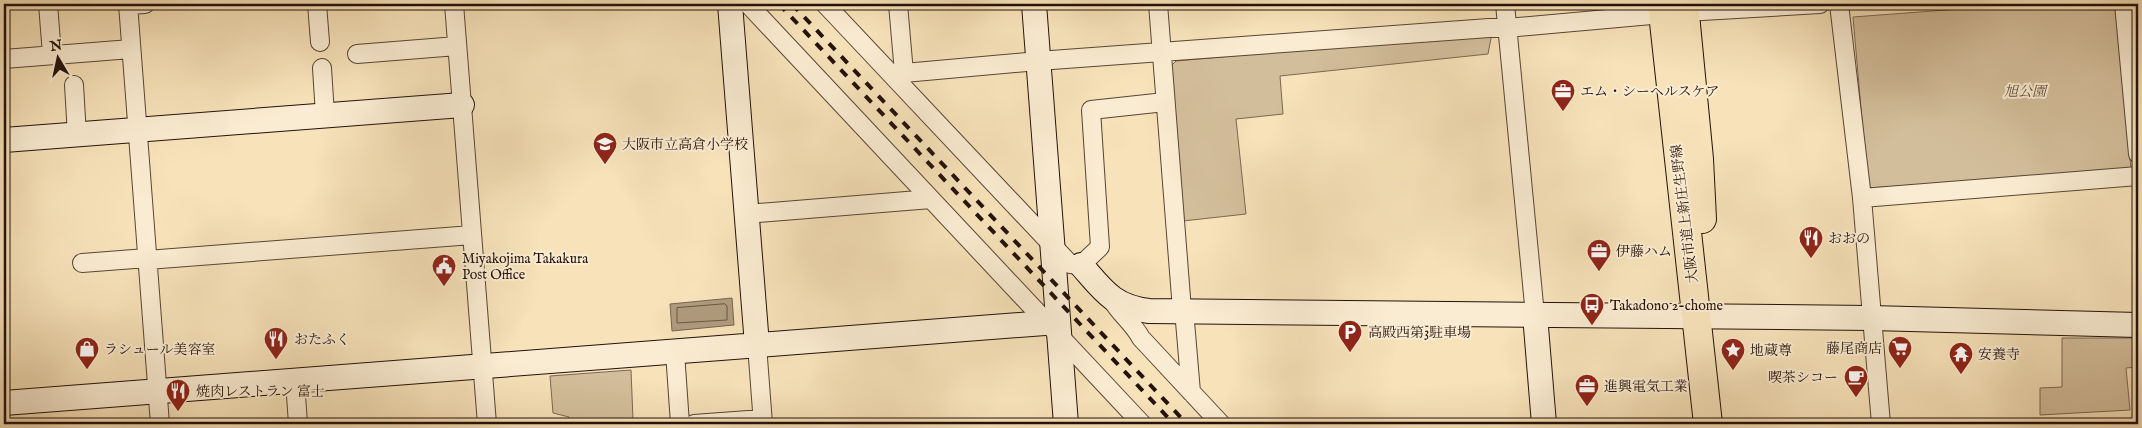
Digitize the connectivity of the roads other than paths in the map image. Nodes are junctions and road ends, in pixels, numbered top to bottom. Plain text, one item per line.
1 (48, 4) edge
2 (133, 4) edge
3 (317, 4) edge
4 (454, 4) edge
5 (730, 4) edge
6 (748, 4) edge
7 (825, 4) edge
8 (898, 4) edge
9 (1034, 4) edge
10 (1158, 4) edge
11 (1505, 4) edge
12 (1820, 4) edge
13 (1839, 4) edge
14 (2124, 4) edge
15 (1673, 8) edge
16 (1507, 28) junction
17 (320, 42) dead end
18 (458, 46) junction
19 (131, 49) junction
20 (1162, 53) junction
21 (357, 54) dead end
22 (52, 55) junction
23 (4, 59) edge
24 (1038, 61) junction
25 (322, 68) dead end
26 (899, 75) junction
27 (74, 86) dead end
28 (1165, 102) junction
29 (462, 105) junction
30 (325, 115) junction
31 (137, 130) junction
32 (77, 135) junction
33 (4, 140) edge
34 (2138, 154) edge
35 (2138, 176) edge
36 (1862, 198) junction
37 (931, 199) junction
38 (746, 214) junction
39 (472, 235) junction
40 (1052, 245) junction
41 (147, 259) junction
42 (82, 263) dead end
43 (1081, 265) junction
44 (1112, 300) junction
45 (1183, 310) junction
46 (1535, 315) junction
47 (1705, 318) junction
48 (1871, 318) junction
49 (2138, 325) edge
50 (1055, 326) junction
51 (757, 345) junction
52 (674, 352) junction
53 (483, 366) junction
54 (295, 381) junction
55 (158, 391) junction
56 (1191, 392) junction
57 (4, 403) edge
58 (763, 422) edge
59 (160, 424) edge
60 (298, 424) edge
61 (487, 424) edge
62 (680, 424) edge
63 (694, 424) edge
64 (1066, 424) edge
65 (1142, 424) edge
66 (1221, 424) edge
67 (1544, 424) edge
68 (1708, 424) edge
69 (1726, 424) edge
70 (1881, 424) edge

1 - 22 street
2 - 19 street
3 - 17 street
4 - 18 street
5 - 38 street
6 - 37 street
7 - 26 street
8 - 26 street
9 - 24 street
10 - 20 street
11 - 16 street
12 - 15 street
13 - 36 street
14 - 34 street
15 - 16 street
15 - 47 main road, 大阪市道上新庄生野線
16 - 20 street
16 - 46 street
18 - 21 street
18 - 29 street
19 - 22 street
19 - 31 street
20 - 24 street
20 - 28 street
22 - 23 street
24 - 26 street
24 - 40 street
25 - 30 street
26 - 40 street
27 - 32 street
28 - 43 street
28 - 45 street
29 - 30 street
29 - 39 street
30 - 31 street
31 - 32 street
31 - 41 street
32 - 33 street
35 - 36 street
36 - 48 street
37 - 38 street
37 - 50 street
38 - 51 street
39 - 41 street
39 - 53 street
40 - 43 street
40 - 50 street
41 - 42 street
41 - 55 street
43 - 44 street
44 - 45 street
44 - 56 street
45 - 46 street
45 - 56 street
46 - 47 street
46 - 67 street
47 - 48 street
47 - 68 main road, 大阪市道上新庄生野線
47 - 69 main road, 大阪市道上新庄生野線
48 - 49 street
48 - 70 street
50 - 51 street
50 - 64 street
50 - 65 street
51 - 52 street
51 - 58 street
52 - 53 street
52 - 62 street
53 - 54 street
53 - 61 street
54 - 55 street
54 - 60 street
55 - 57 street
55 - 59 street
56 - 66 street
58 - 63 street

